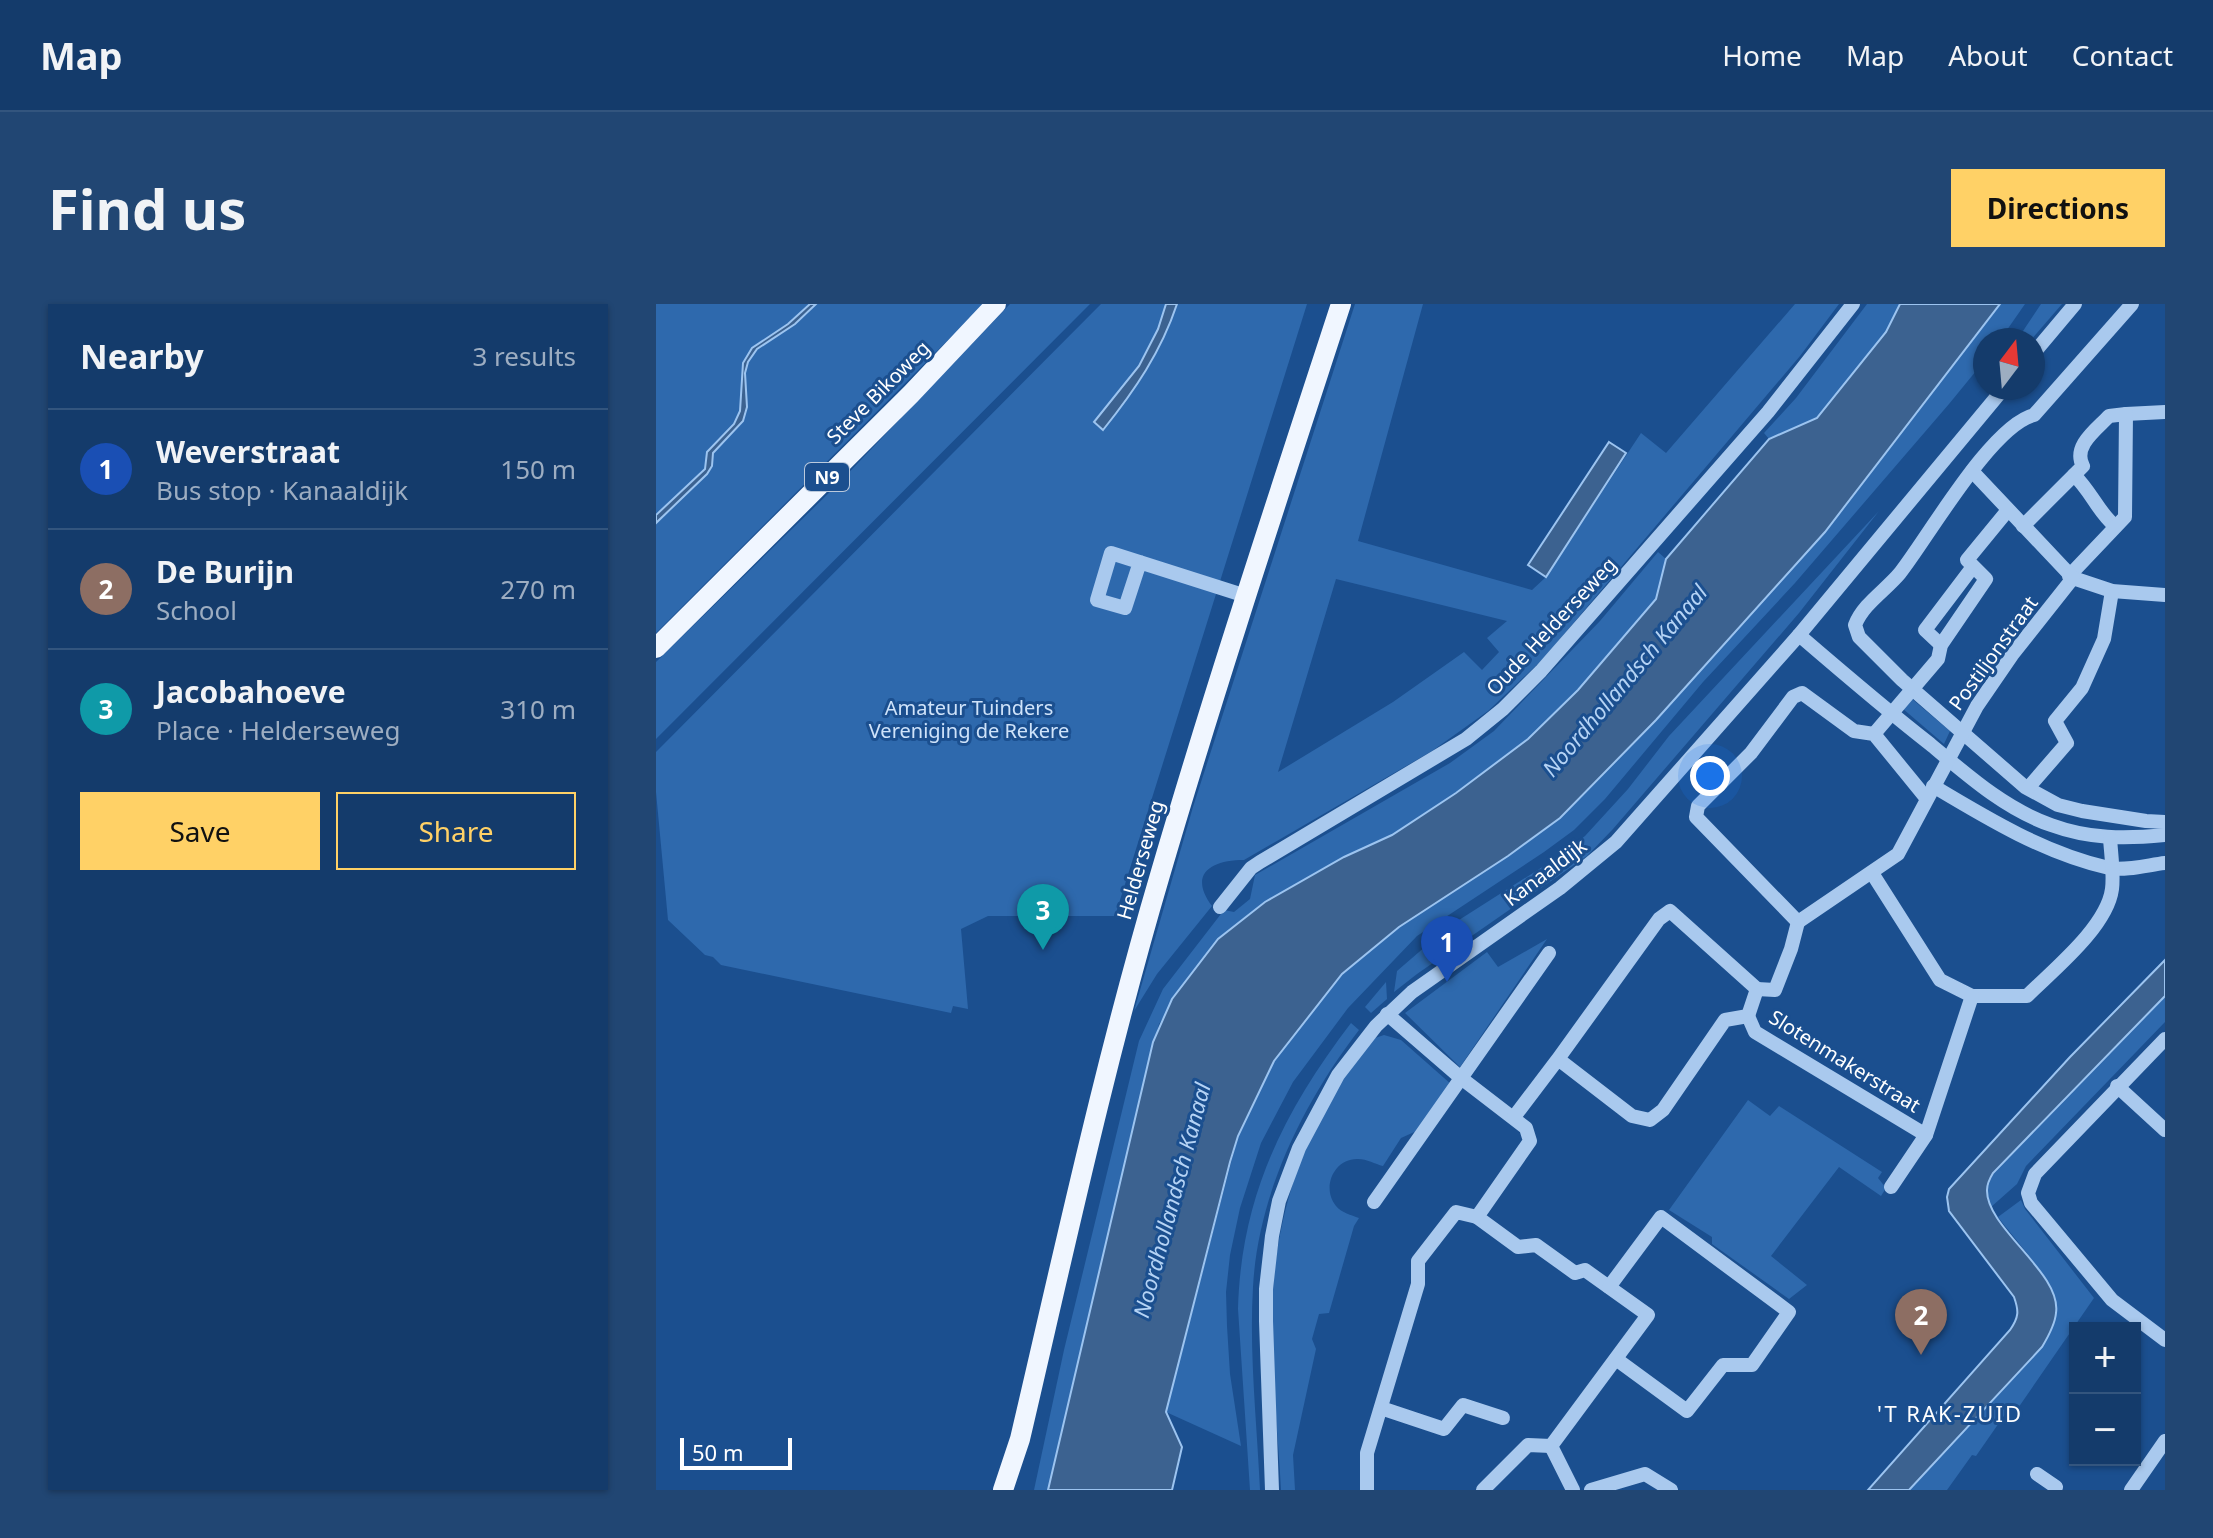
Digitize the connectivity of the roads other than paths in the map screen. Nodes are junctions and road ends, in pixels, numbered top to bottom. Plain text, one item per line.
1 (996, 304) edge
2 (1341, 304) edge
3 (1853, 304) edge
4 (2075, 304) edge
5 (2132, 304) edge
6 (2045, 340) edge
7 (1994, 400) edge
8 (2165, 412) edge
9 (2126, 414) junction
10 (1972, 471) junction
11 (2074, 475) junction
12 (2008, 510) junction
13 (2023, 526) junction
14 (2115, 526) junction
15 (1140, 562) dead end
16 (1972, 568) junction
17 (2071, 577) junction
18 (2112, 591) junction
19 (2165, 595) edge
20 (1246, 596) junction
21 (1799, 635) junction
22 (1941, 645) junction
23 (656, 648) edge
24 (1912, 689) junction
25 (1891, 713) junction
26 (1962, 731) junction
27 (1874, 734) junction
28 (1947, 758) junction
29 (2028, 788) junction
30 (1930, 793) junction
31 (2165, 822) edge
32 (2165, 835) edge
33 (2110, 838) junction
34 (2165, 863) edge
35 (2112, 868) junction
36 (1872, 873) junction
37 (1220, 907) dead end
38 (1798, 922) junction
39 (1549, 953) dead end
40 (1757, 989) junction
41 (1972, 996) junction
42 (1387, 1014) junction
43 (1748, 1016) junction
44 (2165, 1039) edge
45 (1558, 1059) junction
46 (1461, 1078) junction
47 (2117, 1086) junction
48 (1514, 1117) junction
49 (2165, 1130) edge
50 (1926, 1135) junction
51 (1891, 1187) dead end
52 (1374, 1202) dead end
53 (1477, 1217) junction
54 (1609, 1287) junction
55 (2165, 1340) edge
56 (1616, 1359) junction
57 (1381, 1408) junction
58 (1503, 1418) dead end
59 (1020, 1439) junction
60 (2165, 1441) edge
61 (1551, 1446) junction
62 (2037, 1474) dead end
63 (2057, 1489) edge
64 (1003, 1490) edge
65 (1013, 1490) edge
66 (1272, 1490) edge
67 (1367, 1490) edge
68 (1483, 1490) edge
69 (1573, 1490) edge
70 (1591, 1490) edge
71 (1671, 1490) edge
72 (2131, 1490) edge

1 - 23 main road, Steve Bikoweg / N9
2 - 20 main road, Helderseweg
3 - 37 street, Oude Helderseweg
4 - 6 street
5 - 10 street
7 - 21 street, Kanaaldijk
8 - 9 street
9 - 11 street
9 - 14 street, Postiljonstraat
10 - 12 street
10 - 24 street
11 - 13 street
11 - 14 street
12 - 13 street
12 - 16 street, Postiljonstraat
13 - 17 street
14 - 17 street, Postiljonstraat
15 - 20 street
16 - 22 street, Postiljonstraat
16 - 22 street, Postiljonstraat
17 - 18 street
17 - 26 street, Postiljonstraat
18 - 19 street
18 - 29 street
20 - 59 main road, Helderseweg
21 - 25 street
21 - 42 street, Kanaaldijk
22 - 24 street, Postiljonstraat
24 - 25 street, Postiljonstraat
24 - 26 street
25 - 27 street, Postiljonstraat
25 - 28 street
26 - 28 street, Postiljonstraat
26 - 29 street
27 - 30 street
27 - 38 street
28 - 30 street, Postiljonstraat
28 - 33 street
29 - 31 street
30 - 35 street
30 - 36 street, Postiljonstraat
32 - 33 street
33 - 35 street
34 - 35 street
35 - 41 street
36 - 38 street, Postiljonstraat
36 - 41 street
38 - 40 street
39 - 46 street
40 - 43 street
40 - 45 street
41 - 50 street, Slotenmakerstraat
42 - 46 street
42 - 66 street, Kanaaldijk
43 - 45 street
43 - 50 street, Slotenmakerstraat
44 - 47 street
45 - 48 street
46 - 48 street
46 - 52 street
47 - 49 street
47 - 55 street
48 - 53 street
50 - 51 street, Slotenmakerstraat
53 - 54 street
53 - 57 street
54 - 56 street
54 - 56 street
56 - 61 street
57 - 58 street
57 - 67 street
59 - 64 main road, Helderseweg
59 - 65 main road, Helderseweg
60 - 72 street
61 - 68 street
61 - 69 street
62 - 63 street
70 - 71 street

